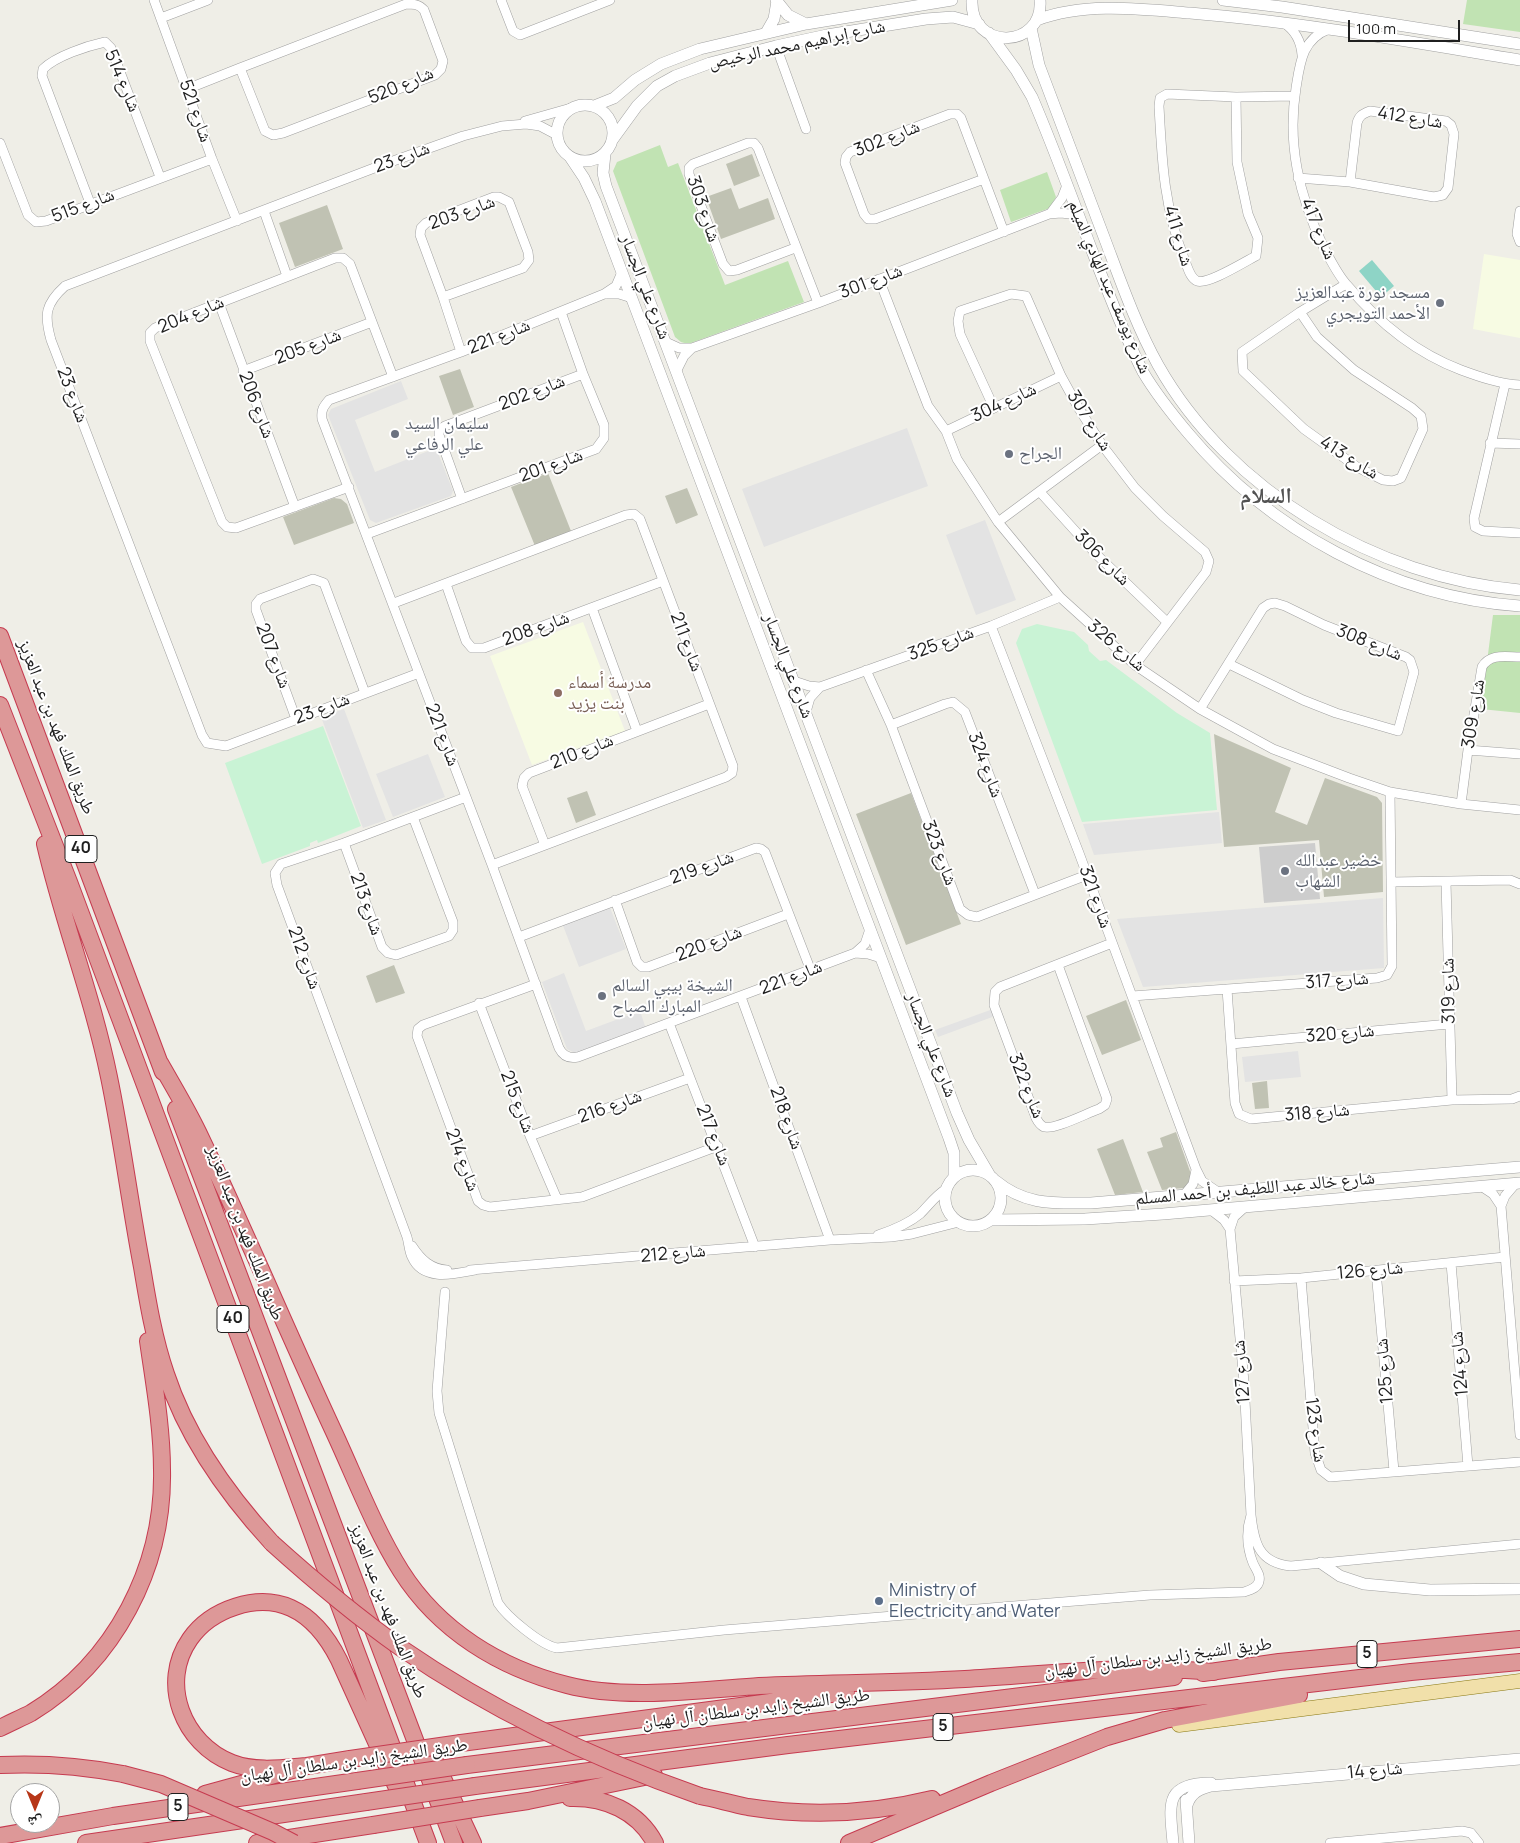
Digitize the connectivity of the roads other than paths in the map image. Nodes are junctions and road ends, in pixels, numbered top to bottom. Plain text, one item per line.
1 (154, 0) edge
2 (208, 0) edge
3 (501, 0) edge
4 (610, 0) edge
5 (952, 0) edge
6 (972, 0) edge
7 (1040, 0) edge
8 (1223, 0) edge
9 (776, 1) edge
10 (161, 18) junction
11 (1284, 23) junction
12 (806, 24) junction
13 (978, 24) junction
14 (1034, 24) junction
15 (1329, 29) junction
16 (766, 33) junction
17 (989, 33) junction
18 (1478, 37) junction
19 (1493, 40) junction
20 (1520, 44) edge
21 (776, 46) junction
22 (1477, 52) junction
23 (1491, 55) junction
24 (1302, 56) junction
25 (1520, 60) edge
26 (240, 68) junction
27 (187, 89) junction
28 (1294, 96) junction
29 (1236, 97) junction
30 (594, 106) junction
31 (571, 108) junction
32 (515, 124) junction
33 (806, 130) dead end
34 (557, 135) junction
35 (613, 139) junction
36 (0, 143) edge
37 (605, 154) junction
38 (570, 157) junction
39 (212, 158) junction
40 (160, 178) junction
41 (1298, 178) junction
42 (984, 179) junction
43 (1350, 182) junction
44 (1067, 185) junction
45 (90, 203) junction
46 (264, 211) junction
47 (1520, 211) edge
48 (1049, 214) junction
49 (1078, 215) junction
50 (237, 221) junction
51 (1004, 232) junction
52 (1520, 242) edge
53 (795, 248) junction
54 (622, 272) junction
55 (287, 276) junction
56 (879, 280) junction
57 (1346, 284) junction
58 (604, 294) junction
59 (443, 298) junction
60 (632, 298) junction
61 (219, 303) junction
62 (818, 303) junction
63 (561, 312) junction
64 (1300, 312) junction
65 (372, 322) junction
66 (666, 342) junction
67 (692, 348) junction
68 (461, 352) junction
69 (1158, 364) junction
70 (677, 370) junction
71 (243, 371) junction
72 (1143, 371) junction
73 (583, 374) junction
74 (1061, 376) junction
75 (1165, 376) junction
76 (393, 377) junction
77 (1151, 384) junction
78 (1505, 384) junction
79 (1520, 385) edge
80 (994, 408) junction
81 (697, 425) junction
82 (946, 430) junction
83 (682, 431) junction
84 (1490, 443) junction
85 (1520, 444) edge
86 (1102, 445) junction
87 (710, 460) junction
88 (695, 464) junction
89 (349, 487) junction
90 (1040, 492) junction
91 (462, 499) junction
92 (295, 507) junction
93 (998, 522) junction
94 (1520, 533) edge
95 (367, 534) junction
96 (663, 581) junction
97 (446, 584) junction
98 (1434, 590) junction
99 (1516, 590) edge
100 (1060, 597) junction
101 (394, 603) junction
102 (1520, 606) edge
103 (592, 608) junction
104 (1168, 622) junction
105 (991, 626) junction
106 (0, 636) edge
107 (1520, 657) edge
108 (1229, 664) junction
109 (1136, 665) junction
110 (866, 670) junction
111 (419, 673) junction
112 (794, 681) junction
113 (820, 686) junction
114 (365, 692) junction
115 (709, 704) junction
116 (0, 705) edge
117 (1200, 709) junction
118 (806, 713) junction
119 (296, 719) junction
120 (891, 725) junction
121 (637, 730) junction
122 (1468, 750) junction
123 (1520, 754) edge
124 (836, 792) junction
125 (1390, 792) junction
126 (35, 797) junction
127 (466, 797) junction
128 (820, 797) junction
129 (1461, 804) junction
130 (841, 806) junction
131 (1520, 810) edge
132 (826, 811) junction
133 (413, 818) junction
134 (344, 843) junction
135 (545, 845) junction
136 (492, 865) junction
137 (1087, 875) junction
138 (1392, 882) junction
139 (1446, 882) junction
140 (1520, 884) edge
141 (1035, 894) junction
142 (615, 900) junction
143 (788, 914) junction
144 (870, 929) junction
145 (519, 937) junction
146 (1112, 943) junction
147 (855, 953) junction
148 (881, 958) junction
149 (1058, 965) junction
150 (811, 971) junction
151 (536, 984) junction
152 (1226, 989) junction
153 (1132, 996) junction
154 (741, 997) junction
155 (479, 1003) junction
156 (669, 1024) junction
157 (1449, 1024) junction
158 (1231, 1044) junction
159 (160, 1063) junction
160 (940, 1070) junction
161 (925, 1074) junction
162 (690, 1078) junction
163 (1520, 1096) edge
164 (1452, 1100) junction
165 (530, 1136) junction
166 (718, 1146) junction
167 (1520, 1167) edge
168 (1196, 1169) junction
169 (954, 1177) junction
170 (992, 1177) junction
171 (1338, 1182) junction
172 (1518, 1183) edge
173 (1324, 1184) junction
174 (1480, 1186) junction
175 (946, 1190) junction
176 (1218, 1192) junction
177 (1184, 1195) junction
178 (1339, 1198) junction
179 (557, 1199) junction
180 (1323, 1200) junction
181 (1060, 1203) junction
182 (1501, 1206) junction
183 (1245, 1207) junction
184 (132, 1210) junction
185 (1211, 1210) junction
186 (1058, 1219) junction
187 (991, 1220) junction
188 (959, 1222) junction
189 (1230, 1229) junction
190 (871, 1237) junction
191 (830, 1240) junction
192 (756, 1247) junction
193 (1505, 1257) junction
194 (1451, 1263) junction
195 (1376, 1271) junction
196 (1301, 1278) junction
197 (1234, 1281) junction
198 (445, 1292) dead end
199 (1515, 1322) edge
200 (1520, 1435) edge
201 (1520, 1462) edge
202 (1468, 1466) junction
203 (1394, 1472) junction
204 (1251, 1516) junction
205 (1520, 1544) edge
206 (1321, 1563) junction
207 (1520, 1589) edge
208 (1520, 1639) edge
209 (1520, 1662) edge
210 (1214, 1672) junction
211 (1411, 1672) junction
212 (935, 1680) junction
213 (1520, 1682) edge
214 (399, 1692) junction
215 (0, 1728) edge
216 (1136, 1728) junction
217 (788, 1745) junction
218 (1520, 1759) edge
219 (0, 1765) edge
220 (307, 1766) junction
221 (991, 1783) junction
222 (1230, 1784) junction
223 (1175, 1795) junction
224 (528, 1801) junction
225 (1187, 1805) junction
226 (113, 1816) junction
227 (0, 1836) edge
228 (86, 1843) edge
229 (257, 1843) edge
230 (294, 1843) edge
231 (427, 1843) edge
232 (454, 1843) edge
233 (472, 1843) edge
234 (655, 1843) edge
235 (848, 1843) edge
236 (1173, 1843) edge
237 (1189, 1843) edge
238 (1330, 1843) edge
239 (1479, 1843) edge

1 - 10 street, شارع 521
2 - 10 street
3 - 4 street
5 - 12 street, شارع إبراهيم محمد الرخيص
6 - 13 street
7 - 14 street, شارع يوسف عبد الهادي الميلم
8 - 18 street
9 - 12 street
9 - 16 street
10 - 27 street, شارع 521
11 - 14 street
11 - 15 street
11 - 24 street
12 - 16 street, شارع إبراهيم محمد الرخيص
13 - 17 street, شارع يوسف عبد الهادي الميلم
13 - 21 street, شارع إبراهيم محمد الرخيص
14 - 17 street
14 - 69 street, شارع يوسف عبد الهادي الميلم
15 - 22 street
15 - 24 street, شارع 417
16 - 30 street, شارع إبراهيم محمد الرخيص
17 - 44 street, شارع يوسف عبد الهادي الميلم
18 - 19 street
18 - 22 street
19 - 20 street
19 - 23 street
21 - 33 street
21 - 35 street, شارع إبراهيم محمد الرخيص
22 - 23 street
23 - 25 street
24 - 28 street, شارع 417
26 - 26 street, شارع 520
26 - 27 street, شارع 520
27 - 39 street, شارع 521
28 - 29 street, شارع 411
28 - 41 street, شارع 417
29 - 29 street, شارع 411
30 - 31 street
30 - 35 street
31 - 32 street, شارع 23
31 - 34 street
32 - 34 street, شارع 23
32 - 46 street, شارع 23
34 - 38 street
35 - 37 street
36 - 45 street, شارع 515
37 - 38 street
37 - 66 street, شارع علي الجسار
38 - 54 street, شارع علي الجسار
39 - 40 street, شارع 515
39 - 50 street, شارع 521
40 - 45 street, شارع 515
40 - 45 street, شارع 514
41 - 43 street, شارع 412
41 - 57 street, شارع 417
42 - 42 street, شارع 302
42 - 51 street, شارع 302
43 - 43 street, شارع 412
44 - 48 street
44 - 49 street, شارع يوسف عبد الهادي الميلم
46 - 50 street, شارع 23
46 - 55 street
47 - 52 street
48 - 49 street, شارع 301
48 - 51 street, شارع 301
49 - 72 street, شارع يوسف عبد الهادي الميلم
50 - 119 street, شارع 23
51 - 56 street, شارع 301
53 - 53 street, شارع 303
53 - 62 street, شارع 303
54 - 58 street, شارع 221
54 - 60 street, شارع علي الجسار
55 - 61 street, شارع 204
55 - 65 street, شارع 204
56 - 62 street, شارع 301
56 - 82 street, شارع 326
57 - 64 street, شارع 413
57 - 78 street, شارع 417
58 - 60 street, شارع 221
58 - 63 street, شارع 221
59 - 59 street, شارع 203
59 - 68 street, شارع 203
60 - 83 street, شارع علي الجسار
61 - 71 street, شارع 206
61 - 92 street, شارع 204
62 - 67 street, شارع 301
63 - 68 street, شارع 221
63 - 73 street, شارع 201
64 - 64 street, شارع 413
65 - 71 street, شارع 205
65 - 76 street, شارع 204
66 - 67 street
66 - 70 street, شارع علي الجسار
67 - 70 street
68 - 76 street, شارع 221
69 - 72 street
69 - 75 street, شارع يوسف عبد الهادي الميلم
70 - 81 street, شارع علي الجسار
71 - 92 street, شارع 206
72 - 77 street, شارع يوسف عبد الهادي الميلم
73 - 91 street, شارع 201
73 - 91 street, شارع 202
74 - 80 street, شارع 304
74 - 80 street, شارع 307
74 - 86 street, شارع 307
75 - 77 street
75 - 99 street, شارع يوسف عبد الهادي الميلم
76 - 89 street, شارع 221
77 - 98 street, شارع يوسف عبد الهادي الميلم
78 - 79 street, شارع 417
78 - 84 street
80 - 82 street, شارع 304
81 - 83 street
81 - 87 street, شارع علي الجسار
82 - 93 street, شارع 326
83 - 88 street, شارع علي الجسار
84 - 85 street
84 - 94 street
86 - 90 street
86 - 104 street, شارع 307
87 - 88 street
87 - 112 street, شارع علي الجسار
88 - 128 street, شارع علي الجسار
89 - 92 street, شارع 204
89 - 95 street, شارع 221
90 - 93 street
90 - 104 street, شارع 306
91 - 95 street, شارع 201
93 - 100 street, شارع 326
95 - 101 street, شارع 221
96 - 97 street, شارع 211
96 - 103 street, شارع 208
96 - 115 street, شارع 211
97 - 101 street, شارع 211
97 - 103 street, شارع 208
98 - 99 street
98 - 102 street, شارع يوسف عبد الهادي الميلم
100 - 105 street, شارع 325
100 - 109 street, شارع 326
101 - 111 street, شارع 221
103 - 121 street
104 - 109 street, شارع 307
105 - 110 street, شارع 325
105 - 137 street, شارع 321
106 - 159 highway, طريق الملك فهد بن عبد العزيز / 40
107 - 122 street, شارع 309
108 - 108 street, شارع 308
108 - 117 street, شارع 308
109 - 117 street, شارع 326
110 - 113 street, شارع 325
110 - 120 street, شارع 323
111 - 114 street, شارع 23
111 - 127 street, شارع 221
112 - 113 street, شارع 325
112 - 118 street, شارع علي الجسار
113 - 118 street
114 - 119 street, شارع 23
114 - 119 street, شارع 207
115 - 121 street, شارع 210
115 - 135 street, شارع 211
116 - 126 highway, 40
117 - 125 street, شارع 326
118 - 124 street, شارع علي الجسار
120 - 141 street, شارع 324
120 - 141 street, شارع 323
121 - 135 street, شارع 210
122 - 123 street
122 - 129 street, شارع 309
124 - 128 street
124 - 130 street, شارع علي الجسار
125 - 129 street, شارع 326
125 - 138 street, شارع 317
126 - 184 highway
126 - 231 highway, 40
127 - 133 street, شارع 212
127 - 136 street, شارع 221
128 - 132 street, شارع علي الجسار
129 - 131 street, شارع 326
130 - 132 street
130 - 160 street, شارع علي الجسار
132 - 144 street, شارع علي الجسار
133 - 134 street, شارع 212
133 - 134 street, شارع 213
134 - 192 street, شارع 212
135 - 136 street, شارع 211
136 - 145 street, شارع 221
137 - 141 street, شارع 323
137 - 146 street, شارع 321
138 - 139 street
138 - 152 street, شارع 317
139 - 140 street
139 - 157 street, شارع 319
142 - 143 street, شارع 219
142 - 143 street, شارع 220
142 - 145 street, شارع 219
143 - 150 street, شارع 219
144 - 147 street
144 - 148 street, شارع علي الجسار
145 - 151 street, شارع 221
146 - 149 street, شارع 322
146 - 153 street, شارع 321
147 - 148 street
147 - 150 street, شارع 221
148 - 161 street, شارع علي الجسار
149 - 149 street, شارع 322
150 - 154 street, شارع 221
151 - 155 street, شارع 214
151 - 156 street, شارع 221
152 - 153 street, شارع 317
152 - 158 street, شارع 318
153 - 168 street, شارع 321
154 - 156 street, شارع 221
154 - 191 street, شارع 218
155 - 165 street, شارع 215
155 - 179 street, شارع 214
156 - 162 street, شارع 217
157 - 158 street, شارع 320
157 - 164 street, شارع 319
158 - 164 street, شارع 318
159 - 212 highway
159 - 214 highway, طريق الملك فهد بن عبد العزيز / 40
160 - 161 street
160 - 170 street, شارع علي الجسار
161 - 169 street, شارع علي الجسار
162 - 165 street, شارع 216
162 - 166 street, شارع 217
163 - 164 street, شارع 318
165 - 179 street, شارع 215
166 - 179 street, شارع 214
166 - 192 street, شارع 217
167 - 171 street, شارع خالد عبد اللطيف بن أحمد المسلم
168 - 176 street, شارع 321
168 - 177 street
169 - 170 street
169 - 175 street
170 - 181 street, شارع خالد عبد اللطيف بن أحمد المسلم
170 - 187 street
171 - 173 street, شارع خالد عبد اللطيف بن أحمد المسلم
171 - 178 street
172 - 174 street, شارع خالد عبد اللطيف بن أحمد المسلم
172 - 182 street
173 - 176 street, شارع خالد عبد اللطيف بن أحمد المسلم
173 - 180 street
174 - 178 street, شارع خالد عبد اللطيف بن أحمد المسلم
174 - 182 street
175 - 188 street
175 - 190 street, شارع 212
176 - 177 street, شارع خالد عبد اللطيف بن أحمد المسلم
177 - 181 street, شارع خالد عبد اللطيف بن أحمد المسلم
178 - 180 street, شارع خالد عبد اللطيف بن أحمد المسلم
180 - 183 street, شارع خالد عبد اللطيف بن أحمد المسلم
181 - 186 street
182 - 193 street
183 - 185 street, شارع خالد عبد اللطيف بن أحمد المسلم
183 - 189 street
184 - 215 highway
184 - 221 highway, bridge
185 - 186 street, شارع خالد عبد اللطيف بن أحمد المسلم
185 - 189 street
186 - 187 street, شارع خالد عبد اللطيف بن أحمد المسلم
187 - 188 street
188 - 190 street, شارع 212
189 - 197 street, شارع 127
190 - 191 street, شارع 212
191 - 192 street, شارع 212
193 - 194 street, شارع 126
193 - 199 street
194 - 195 street, شارع 126
194 - 202 street, شارع 124
195 - 196 street, شارع 126
195 - 203 street, شارع 125
196 - 197 street, شارع 126
196 - 203 street, شارع 123
197 - 204 street, شارع 127
198 - 204 street
199 - 200 street
201 - 202 street, شارع 123
202 - 203 street, شارع 123
204 - 206 street, شارع 127
205 - 206 street, شارع 127
206 - 207 street
208 - 210 highway, طريق الشيخ زايد بن سلطان آل نهيان / 5
209 - 211 highway, 5
210 - 212 highway
210 - 226 highway, طريق الشيخ زايد بن سلطان آل نهيان / 5, bridge
211 - 216 highway
211 - 217 highway, 5
212 - 220 highway, bridge
213 - 216 main road
214 - 232 highway, طريق الملك فهد بن عبد العزيز / 40
214 - 233 highway
216 - 221 highway
217 - 224 highway
217 - 228 highway, 5, bridge
218 - 222 street, شارع 14
219 - 230 highway, bridge
220 - 226 highway
220 - 231 highway
221 - 235 highway
222 - 223 street, شارع 14
222 - 225 street, شارع 14
223 - 225 street
223 - 236 street
224 - 229 highway, bridge
224 - 234 highway
225 - 237 street
226 - 227 highway, طريق الشيخ زايد بن سلطان آل نهيان / 5
238 - 239 street

